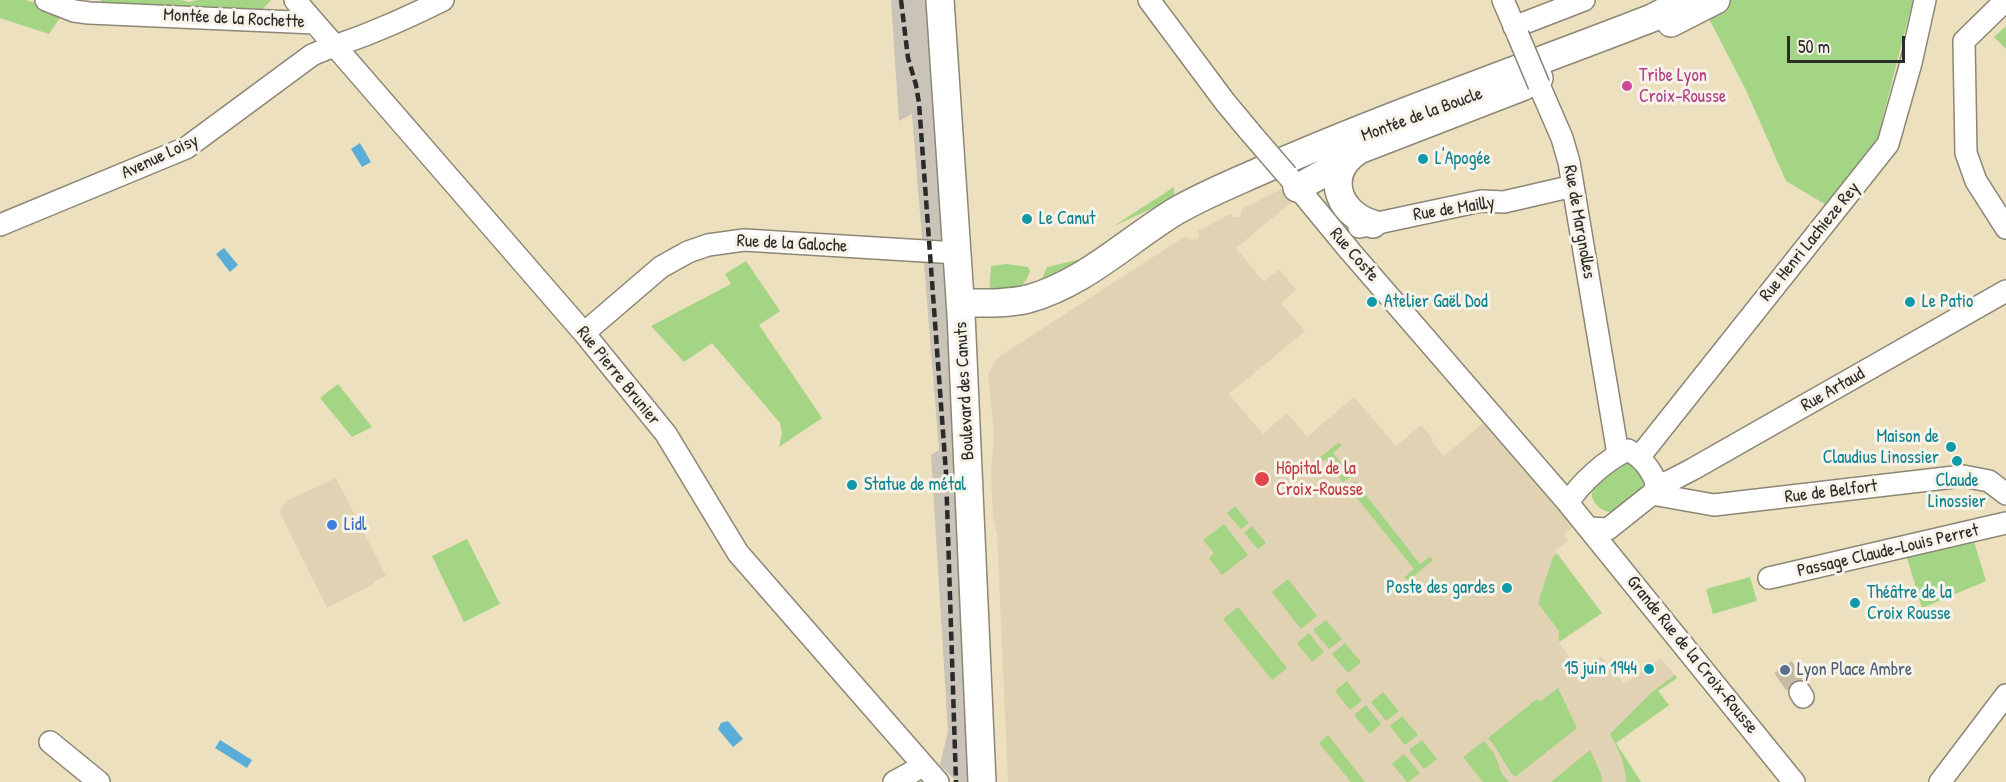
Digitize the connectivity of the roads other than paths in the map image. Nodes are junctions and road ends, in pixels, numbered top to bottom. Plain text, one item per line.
1 (46, 0) edge
2 (295, 0) edge
3 (443, 0) edge
4 (940, 0) edge
5 (1149, 0) edge
6 (1503, 0) edge
7 (1584, 0) edge
8 (1687, 0) edge
9 (1716, 0) edge
10 (1925, 0) edge
11 (2006, 0) edge
12 (315, 23) junction
13 (1516, 31) junction
14 (335, 44) junction
15 (1566, 62) junction
16 (1346, 161) junction
17 (1292, 181) junction
18 (1573, 186) junction
19 (1372, 224) junction
20 (0, 225) edge
21 (2006, 228) edge
22 (1337, 236) junction
23 (1134, 241) junction
24 (957, 253) junction
25 (2006, 291) edge
26 (960, 303) junction
27 (584, 333) junction
28 (1618, 454) junction
29 (1640, 456) junction
30 (1655, 490) junction
31 (2006, 494) edge
32 (1568, 503) junction
33 (2006, 523) edge
34 (1590, 528) junction
35 (1769, 578) dead end
36 (2006, 695) edge
37 (50, 742) dead end
38 (923, 766) junction
39 (99, 782) edge
40 (894, 782) edge
41 (938, 782) edge
42 (982, 782) edge
43 (1794, 782) edge
44 (1940, 782) edge

1 - 12 street, Montée de la Rochette
2 - 12 street, Rue Pierre Brunier
3 - 14 street, Avenue Loisy
4 - 24 main road, Boulevard des Canuts
5 - 17 street, Rue Coste, bridge
6 - 13 street, Rue de Margnolles
7 - 13 street
8 - 23 main road, Montée de la Boucle
9 - 15 main road, Montée de la Boucle
10 - 29 street, Rue Henri Lachieze Rey
11 - 21 street
12 - 14 street, Rue Pierre Brunier
13 - 18 street, Rue de Margnolles, bridge
14 - 20 street, Avenue Loisy
14 - 27 street, Rue Pierre Brunier
15 - 16 main road
15 - 23 main road, Montée de la Boucle
16 - 17 main road
16 - 19 main road
17 - 22 street, Rue Coste
18 - 19 street, Rue de Mailly
18 - 28 street, Rue de Margnolles
19 - 22 street, Rue de Mailly
22 - 32 street, Rue Coste
23 - 26 main road, Montée de la Boucle
24 - 26 main road, Boulevard des Canuts
24 - 27 street, Rue de la Galoche
25 - 30 street, Rue Artaud
26 - 42 main road, Boulevard des Canuts
27 - 38 street, Rue Pierre Brunier
28 - 29 street
28 - 32 street
29 - 30 street
30 - 31 street, Rue de Belfort
30 - 34 street, Rue Artaud
32 - 34 street, Rue Coste
33 - 35 street, Passage Claude-Louis Perret
34 - 43 street, Grande Rue de la Croix-Rousse
36 - 44 street
37 - 39 street
38 - 40 street
38 - 41 street, Rue Pierre Brunier

